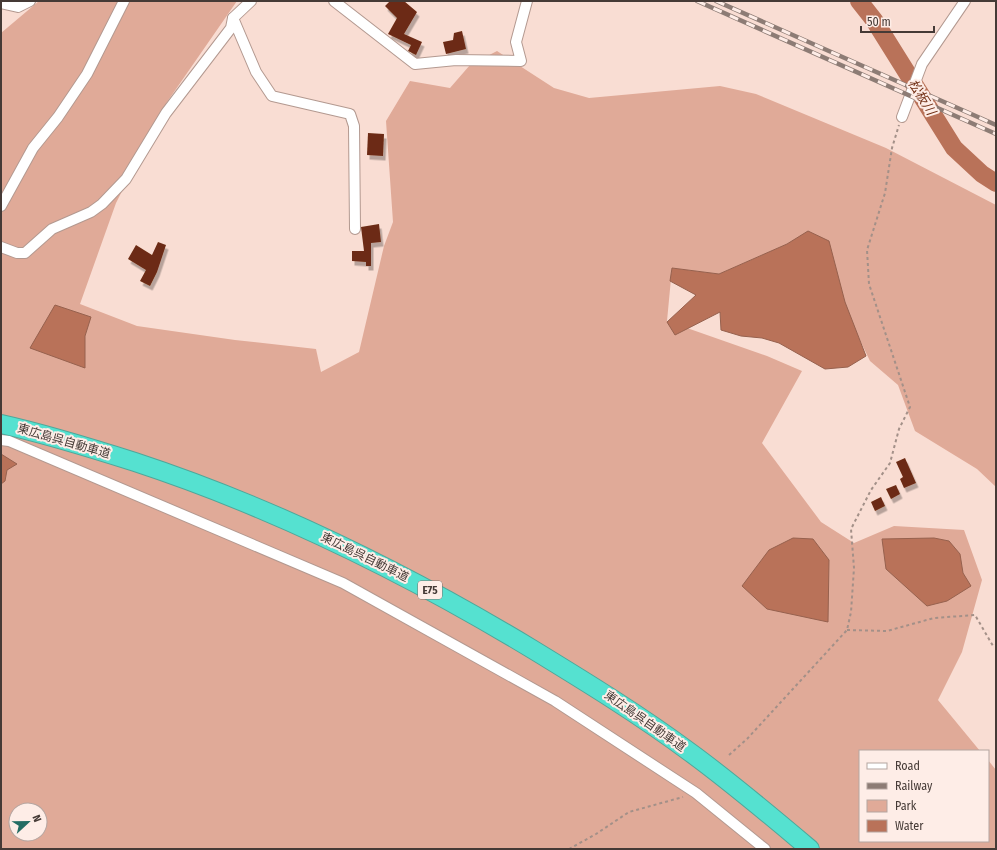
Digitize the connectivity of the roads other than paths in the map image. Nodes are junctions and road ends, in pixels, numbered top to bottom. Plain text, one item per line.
1 (30, 1) edge
2 (124, 1) edge
3 (251, 1) edge
4 (334, 1) edge
5 (527, 1) edge
6 (965, 1) edge
7 (1, 3) edge
8 (233, 18) junction
9 (902, 118) road end
10 (1, 206) edge
11 (355, 229) dead end
12 (1, 247) edge
13 (1, 424) edge
14 (1, 440) edge
15 (765, 849) edge
16 (810, 849) edge

1 - 7 street
2 - 10 street
3 - 8 street
4 - 5 street
6 - 9 street
8 - 11 street
8 - 12 street
13 - 16 highway, 東広島呉自動車道 / E75
14 - 15 street

